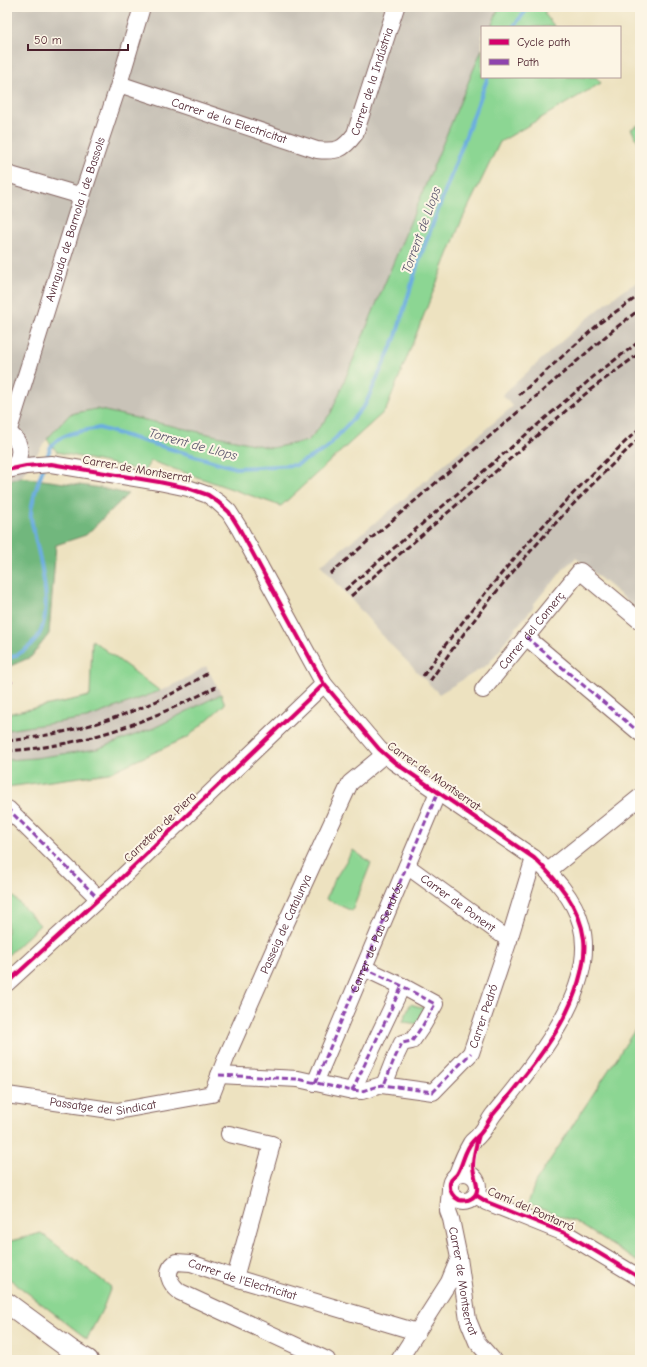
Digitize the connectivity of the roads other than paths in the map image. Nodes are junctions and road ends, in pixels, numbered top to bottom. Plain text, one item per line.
1 (142, 7) edge
2 (396, 7) edge
3 (119, 84) junction
4 (340, 149) joint
5 (7, 174) edge
6 (82, 196) junction
7 (8, 432) edge
8 (25, 455) junction
9 (8, 470) edge
10 (640, 621) edge
11 (526, 637) junction
12 (324, 684) junction
13 (483, 690) dead end
14 (640, 733) edge
15 (384, 754) junction
16 (438, 792) junction
17 (640, 797) edge
18 (7, 809) edge
19 (534, 858) junction
20 (407, 866) junction
21 (548, 872) junction
22 (99, 899) junction
23 (509, 940) junction
24 (364, 968) junction
25 (7, 983) edge
26 (402, 986) junction
27 (219, 1075) junction
28 (315, 1083) junction
29 (384, 1085) junction
30 (352, 1091) junction
31 (7, 1095) edge
32 (198, 1097) joint
33 (229, 1134) dead end
34 (479, 1135) junction
35 (457, 1174) junction
36 (474, 1179) junction
37 (450, 1190) junction
38 (472, 1198) junction
39 (452, 1219) junction
40 (459, 1258) junction
41 (235, 1278) junction
42 (640, 1278) edge
43 (7, 1303) edge
44 (417, 1332) junction
45 (69, 1355) edge
46 (88, 1360) edge
47 (327, 1360) edge
48 (399, 1360) edge
49 (493, 1360) edge

1 - 3 street, Avinguda de Barnola i de Bassols
2 - 4 street, Carrer de la Indústria
3 - 4 street, Carrer de la Electricitat
3 - 6 street, Avinguda de Barnola i de Bassols
5 - 6 street
6 - 7 street, Avinguda de Barnola i de Bassols
7 - 8 street
8 - 9 street, Carrer de Montserrat
8 - 12 street, Carrer de Montserrat
10 - 11 street, Carrer del Comerç
11 - 13 street, Carrer del Comerç
11 - 14 street
12 - 15 street, Carrer de Montserrat
12 - 22 street, Carretera de Piera
15 - 16 street, Carrer de Montserrat
15 - 27 street, Passeig de Catalunya
16 - 19 street, Carrer de Montserrat
16 - 20 street, Carrer de Pau Sendrós
17 - 21 street
18 - 22 street
19 - 21 street, Carrer de Montserrat
19 - 23 street, Carrer Pedró
20 - 23 street, Carrer de Ponent
20 - 24 street, Carrer de Pau Sendrós
21 - 34 street, Carrer de Montserrat
22 - 25 street, Carretera de Piera
23 - 29 street, Carrer Pedró
24 - 26 street
24 - 28 street, Carrer de Pau Sendrós
26 - 29 street
26 - 30 street
27 - 28 street, Carrer Pedró
27 - 32 street, Passeig de Catalunya
28 - 30 street, Carrer Pedró
29 - 30 street, Carrer Pedró
31 - 32 street, Passatge del Sindicat
33 - 41 street
34 - 35 street, Carrer de Montserrat
34 - 36 street, Carrer de Montserrat
35 - 36 street
35 - 37 street
36 - 38 street
37 - 38 street
37 - 39 street, Carrer de Montserrat
38 - 39 street, Carrer de Montserrat
38 - 42 street, Camí del Pontarró
39 - 40 street, Carrer de Montserrat
40 - 44 street
40 - 49 street, Carrer de Montserrat
41 - 44 street, Carrer de l'Electricitat
41 - 47 street, Carrer de l'Electricitat
43 - 45 main road
44 - 48 street
45 - 46 main road

